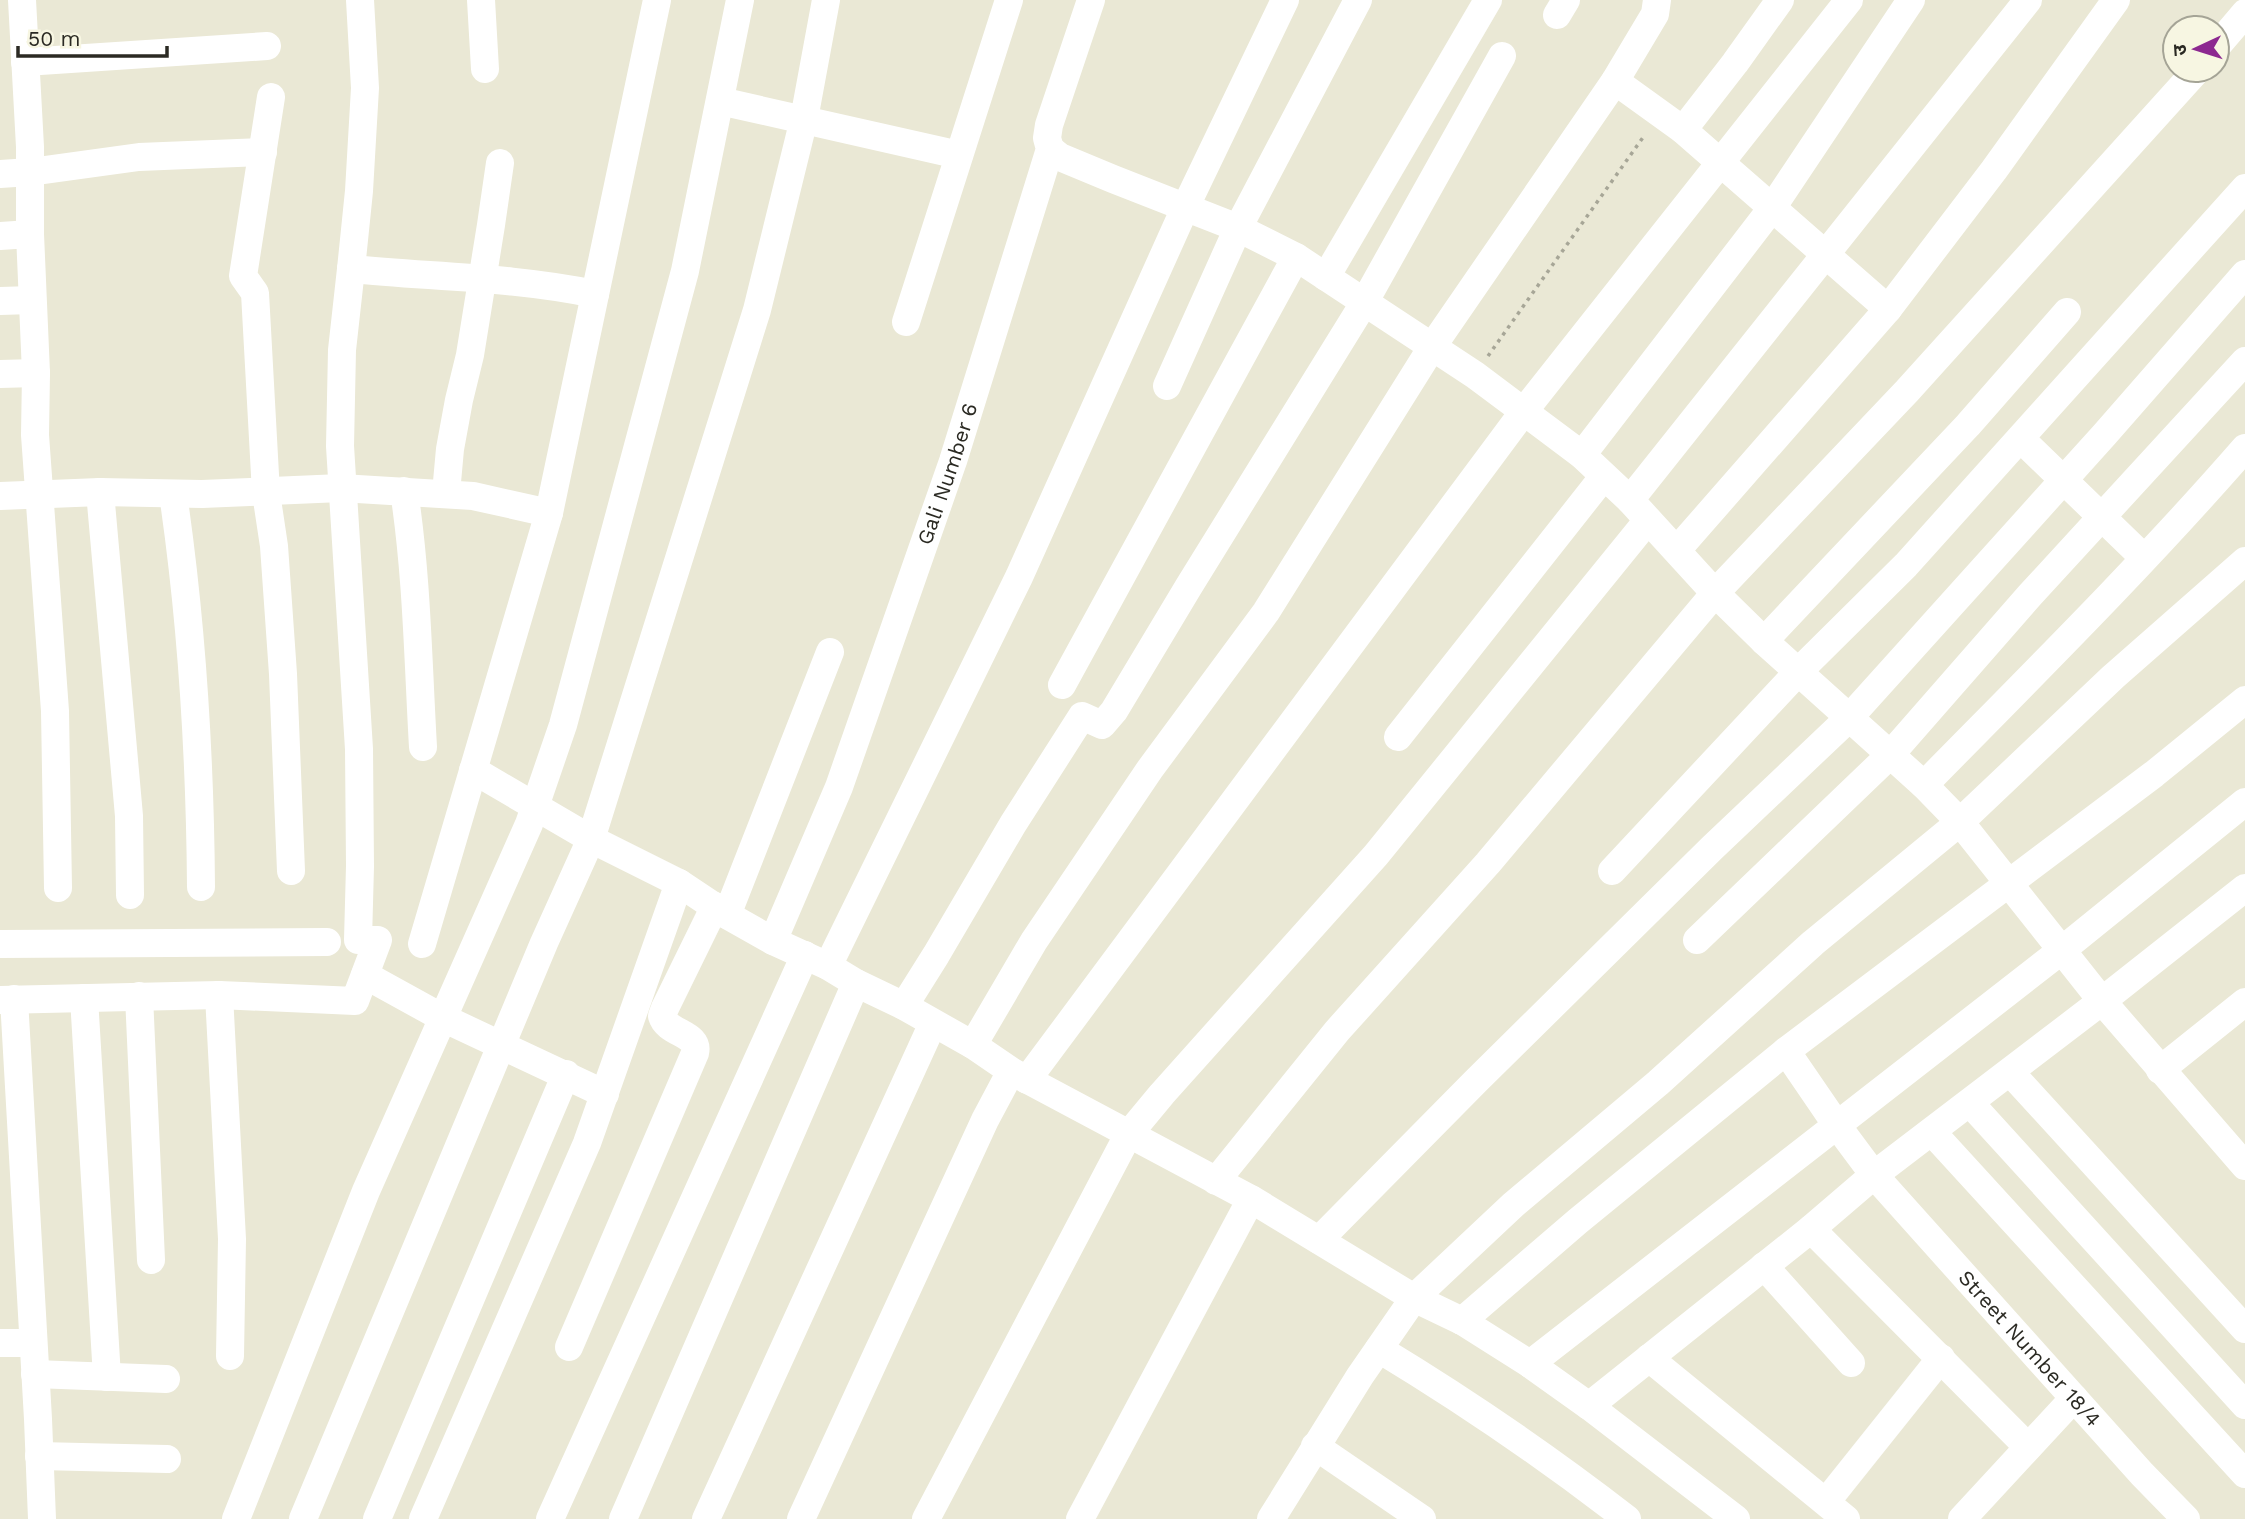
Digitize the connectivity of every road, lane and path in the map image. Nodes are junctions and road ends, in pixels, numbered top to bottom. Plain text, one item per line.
1 (22, 0) edge
2 (360, 0) edge
3 (481, 0) edge
4 (657, 0) edge
5 (740, 0) edge
6 (826, 0) edge
7 (1009, 0) edge
8 (1091, 0) edge
9 (1285, 0) edge
10 (1358, 0) edge
11 (1488, 0) edge
12 (1657, 0) edge
13 (1780, 0) edge
14 (1849, 0) edge
15 (1911, 0) edge
16 (2028, 0) edge
17 (2116, 0) edge
18 (2245, 13) edge
19 (2231, 30) edge
20 (267, 46) dead end
21 (1502, 56) dead end
22 (25, 62) junction
23 (485, 69) dead end
24 (1615, 81) junction
25 (2184, 84) edge
26 (271, 97) dead end
27 (720, 101) junction
28 (804, 119) junction
29 (1682, 130) junction
30 (1644, 135) dead end
31 (1050, 149) junction
32 (263, 152) junction
33 (959, 155) junction
34 (500, 163) dead end
35 (1721, 163) junction
36 (30, 172) junction
37 (0, 174) edge
38 (2245, 188) edge
39 (1185, 208) junction
40 (1772, 208) junction
41 (1238, 228) junction
42 (30, 234) junction
43 (0, 236) edge
44 (1826, 255) junction
45 (1296, 257) junction
46 (351, 269) junction
47 (2245, 274) edge
48 (1326, 277) junction
49 (482, 278) junction
50 (595, 294) junction
51 (32, 300) junction
52 (0, 301) edge
53 (1364, 303) junction
54 (1888, 309) junction
55 (2067, 312) dead end
56 (906, 322) dead end
57 (1432, 347) junction
58 (2245, 361) edge
59 (36, 373) junction
60 (0, 374) edge
61 (1475, 375) junction
62 (1167, 386) dead end
63 (1524, 411) junction
64 (2021, 439) junction
65 (2245, 448) edge
66 (1583, 455) junction
67 (1604, 476) junction
68 (2064, 480) junction
69 (341, 488) junction
70 (404, 491) junction
71 (100, 492) junction
72 (265, 493) junction
73 (38, 494) junction
74 (173, 494) junction
75 (446, 494) junction
76 (0, 496) edge
77 (1629, 500) junction
78 (548, 513) junction
79 (2102, 518) junction
80 (1648, 520) junction
81 (1677, 550) junction
82 (2144, 558) junction
83 (2245, 561) edge
84 (1715, 593) junction
85 (1764, 641) junction
86 (830, 652) dead end
87 (1799, 671) junction
88 (1062, 685) dead end
89 (2245, 700) edge
90 (1849, 718) junction
91 (1398, 737) dead end
92 (423, 747) dead end
93 (1890, 755) junction
94 (473, 770) junction
95 (1924, 785) junction
96 (2245, 802) edge
97 (535, 806) junction
98 (1960, 822) junction
99 (591, 839) junction
100 (291, 871) dead end
101 (1612, 871) dead end
102 (2009, 881) junction
103 (679, 883) junction
104 (201, 887) dead end
105 (58, 888) dead end
106 (2245, 888) edge
107 (130, 895) dead end
108 (721, 911) junction
109 (1697, 940) dead end
110 (773, 941) junction
111 (327, 942) dead end
112 (0, 944) edge
113 (422, 944) dead end
114 (2062, 950) junction
115 (817, 960) junction
116 (365, 975) junction
117 (856, 982) junction
118 (219, 995) junction
119 (139, 996) junction
120 (84, 998) junction
121 (7, 999) edge
122 (2102, 1001) junction
123 (2245, 1002) edge
124 (904, 1006) junction
125 (443, 1018) junction
126 (933, 1023) junction
127 (501, 1045) junction
128 (973, 1045) junction
129 (1786, 1051) junction
130 (9, 1067) edge
131 (2160, 1070) junction
132 (2010, 1072) junction
133 (566, 1074) junction
134 (1019, 1076) junction
135 (605, 1094) junction
136 (1970, 1103) junction
137 (1836, 1124) junction
138 (1932, 1132) junction
139 (1128, 1135) junction
140 (2245, 1166) edge
141 (1874, 1175) junction
142 (1216, 1181) junction
143 (1251, 1199) junction
144 (1811, 1229) junction
145 (1319, 1240) junction
146 (151, 1260) dead end
147 (1764, 1266) junction
148 (1414, 1298) junction
149 (1462, 1321) junction
150 (2245, 1329) edge
151 (0, 1343) edge
152 (33, 1343) junction
153 (569, 1348) dead end
154 (1379, 1349) junction
155 (230, 1356) dead end
156 (1649, 1358) junction
157 (1941, 1358) junction
158 (1851, 1363) dead end
159 (1530, 1364) junction
160 (35, 1374) junction
161 (107, 1377) junction
162 (166, 1379) dead end
163 (2074, 1398) junction
164 (2245, 1405) edge
165 (1589, 1406) junction
166 (1315, 1446) junction
167 (2028, 1447) junction
168 (39, 1456) junction
169 (167, 1459) dead end
170 (2245, 1474) edge
171 (1836, 1511) edge
172 (42, 1519) edge
173 (236, 1519) edge
174 (303, 1519) edge
175 (377, 1519) edge
176 (423, 1519) edge
177 (550, 1519) edge
178 (623, 1519) edge
179 (706, 1519) edge
180 (801, 1519) edge
181 (926, 1519) edge
182 (1080, 1519) edge
183 (1271, 1519) edge
184 (1422, 1519) edge
185 (1626, 1519) edge
186 (1736, 1519) edge
187 (1962, 1519) edge
188 (2186, 1519) edge

1 - 22 street
2 - 46 street
3 - 23 street
4 - 50 street
5 - 27 street
6 - 28 street
7 - 33 street
8 - 31 street, Gali Number 6
9 - 39 street
10 - 41 street
11 - 48 street
12 - 24 street
13 - 29 street
14 - 35 street
15 - 40 street
16 - 44 street
17 - 54 street
18 - 19 street
20 - 22 street
21 - 53 street
22 - 36 street
24 - 29 street
24 - 57 street
25 - 84 street
26 - 32 street
27 - 28 street
27 - 97 street
28 - 33 street
28 - 99 street
29 - 35 street
30 - 61 path
31 - 39 street
31 - 110 street, Gali Number 6
32 - 36 street
32 - 72 street
33 - 56 street
34 - 49 street
35 - 40 street
35 - 63 street
36 - 37 street
36 - 42 street
38 - 64 street
39 - 41 street
39 - 115 street
40 - 44 street
40 - 66 street
41 - 45 street
41 - 62 street
42 - 43 street
42 - 51 street
44 - 54 street
44 - 77 street
45 - 48 street
45 - 88 street
46 - 49 street
46 - 69 street
47 - 68 street
48 - 53 street
49 - 50 street
49 - 75 street
50 - 78 street
51 - 52 street
51 - 59 street
53 - 57 street
53 - 124 street
54 - 81 street
55 - 85 street
57 - 61 street
57 - 128 street
58 - 79 street
59 - 60 street
59 - 73 street
61 - 63 street
63 - 66 street
63 - 134 street
64 - 68 street
64 - 87 street
65 - 82 street
66 - 67 street
67 - 77 street
67 - 91 street
68 - 79 street
68 - 90 street
69 - 70 street
69 - 72 street
69 - 116 street
70 - 75 street
70 - 92 street
71 - 73 street
71 - 74 street
71 - 107 street
72 - 74 street
72 - 100 street
73 - 76 street
73 - 105 street
74 - 104 street
75 - 78 street
77 - 80 street
78 - 94 street
79 - 82 street
79 - 93 street
80 - 81 street
80 - 139 street
81 - 84 street
82 - 95 street
83 - 98 street
84 - 85 street
84 - 142 street
85 - 87 street
86 - 108 street
87 - 90 street
87 - 101 street
89 - 102 street
90 - 93 street
90 - 145 street
93 - 95 street
93 - 109 street
94 - 97 street
94 - 113 street
95 - 98 street
96 - 114 street
97 - 99 street
97 - 125 street
98 - 102 street
98 - 148 street
99 - 103 street
99 - 127 street
102 - 114 street
102 - 129 street
103 - 108 street
103 - 135 street
106 - 122 street
108 - 110 street
108 - 153 street
110 - 115 street
111 - 112 street
114 - 122 street
114 - 137 street
115 - 117 street
115 - 177 street
116 - 118 street
116 - 125 street
117 - 124 street
117 - 178 street
118 - 119 street
118 - 155 street
119 - 120 street
119 - 146 street
120 - 121 street
120 - 161 street
121 - 130 street
122 - 131 street
122 - 132 street
123 - 131 street
124 - 126 street
125 - 127 street
125 - 173 street
126 - 128 street
126 - 179 street
127 - 133 street
127 - 174 street
128 - 134 street
129 - 137 street, Street Number 18/4
129 - 149 street
130 - 152 street
131 - 140 street
132 - 136 street
132 - 150 street
133 - 135 street
133 - 175 street
134 - 139 street
134 - 180 street
135 - 176 street
136 - 138 street
136 - 164 street
137 - 141 street, Street Number 18/4
137 - 159 street
138 - 141 street
138 - 170 street
139 - 142 street
139 - 181 street
141 - 144 street
141 - 163 street, Street Number 18/4
142 - 143 street
143 - 145 street
143 - 182 street
144 - 147 street
144 - 157 street
145 - 148 street
147 - 156 street
147 - 158 street
148 - 149 street
148 - 154 street
149 - 159 street
151 - 152 street
152 - 160 street
154 - 166 street
154 - 185 street
156 - 165 street
156 - 171 street
157 - 167 street
157 - 171 street
159 - 165 street
160 - 161 street
160 - 168 street
161 - 162 street
163 - 167 street
163 - 188 street, Street Number 18/4
165 - 186 street
166 - 183 street
166 - 184 street
167 - 187 street
168 - 169 street
168 - 172 street

